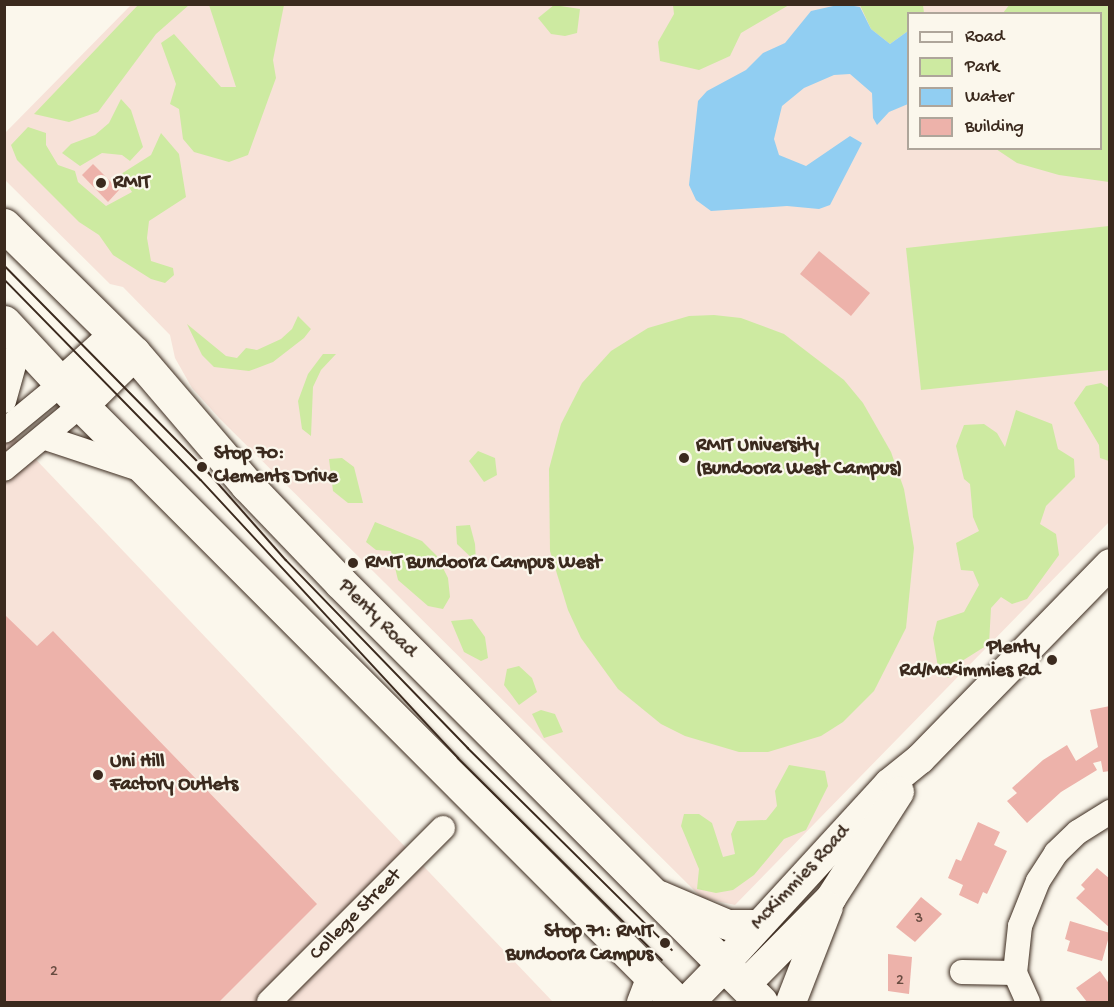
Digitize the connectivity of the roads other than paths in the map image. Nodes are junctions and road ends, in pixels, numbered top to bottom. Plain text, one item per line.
1 (4, 225) edge
2 (9, 327) edge
3 (124, 344) junction
4 (71, 394) junction
5 (4, 401) edge
6 (4, 431) edge
7 (46, 438) junction
8 (4, 469) edge
9 (150, 472) junction
10 (1110, 564) edge
11 (920, 759) junction
12 (1110, 812) edge
13 (443, 828) dead end
14 (649, 890) junction
15 (831, 898) junction
16 (757, 926) junction
17 (962, 972) dead end
18 (1015, 973) junction
19 (644, 989) edge
20 (739, 989) edge
21 (269, 1002) edge
22 (677, 1002) edge
23 (687, 1002) edge
24 (790, 1002) edge
25 (1028, 1002) edge

1 - 3 highway, Plenty Road
2 - 4 highway
2 - 5 street
3 - 4 highway
3 - 14 highway, Plenty Road
4 - 6 street
4 - 7 street
4 - 9 highway
7 - 8 street
7 - 9 street
9 - 19 highway
10 - 11 main road, McKimmies Road
11 - 15 main road, McKimmies Road
11 - 16 main road, McKimmies Road
12 - 18 street
13 - 21 street, College Street
14 - 16 main road
14 - 20 highway, Plenty Road
15 - 20 main road, McKimmies Road
15 - 24 main road
16 - 20 main road, McKimmies Road
17 - 18 street
18 - 25 street
19 - 22 highway
20 - 23 highway, McKimmies Road

